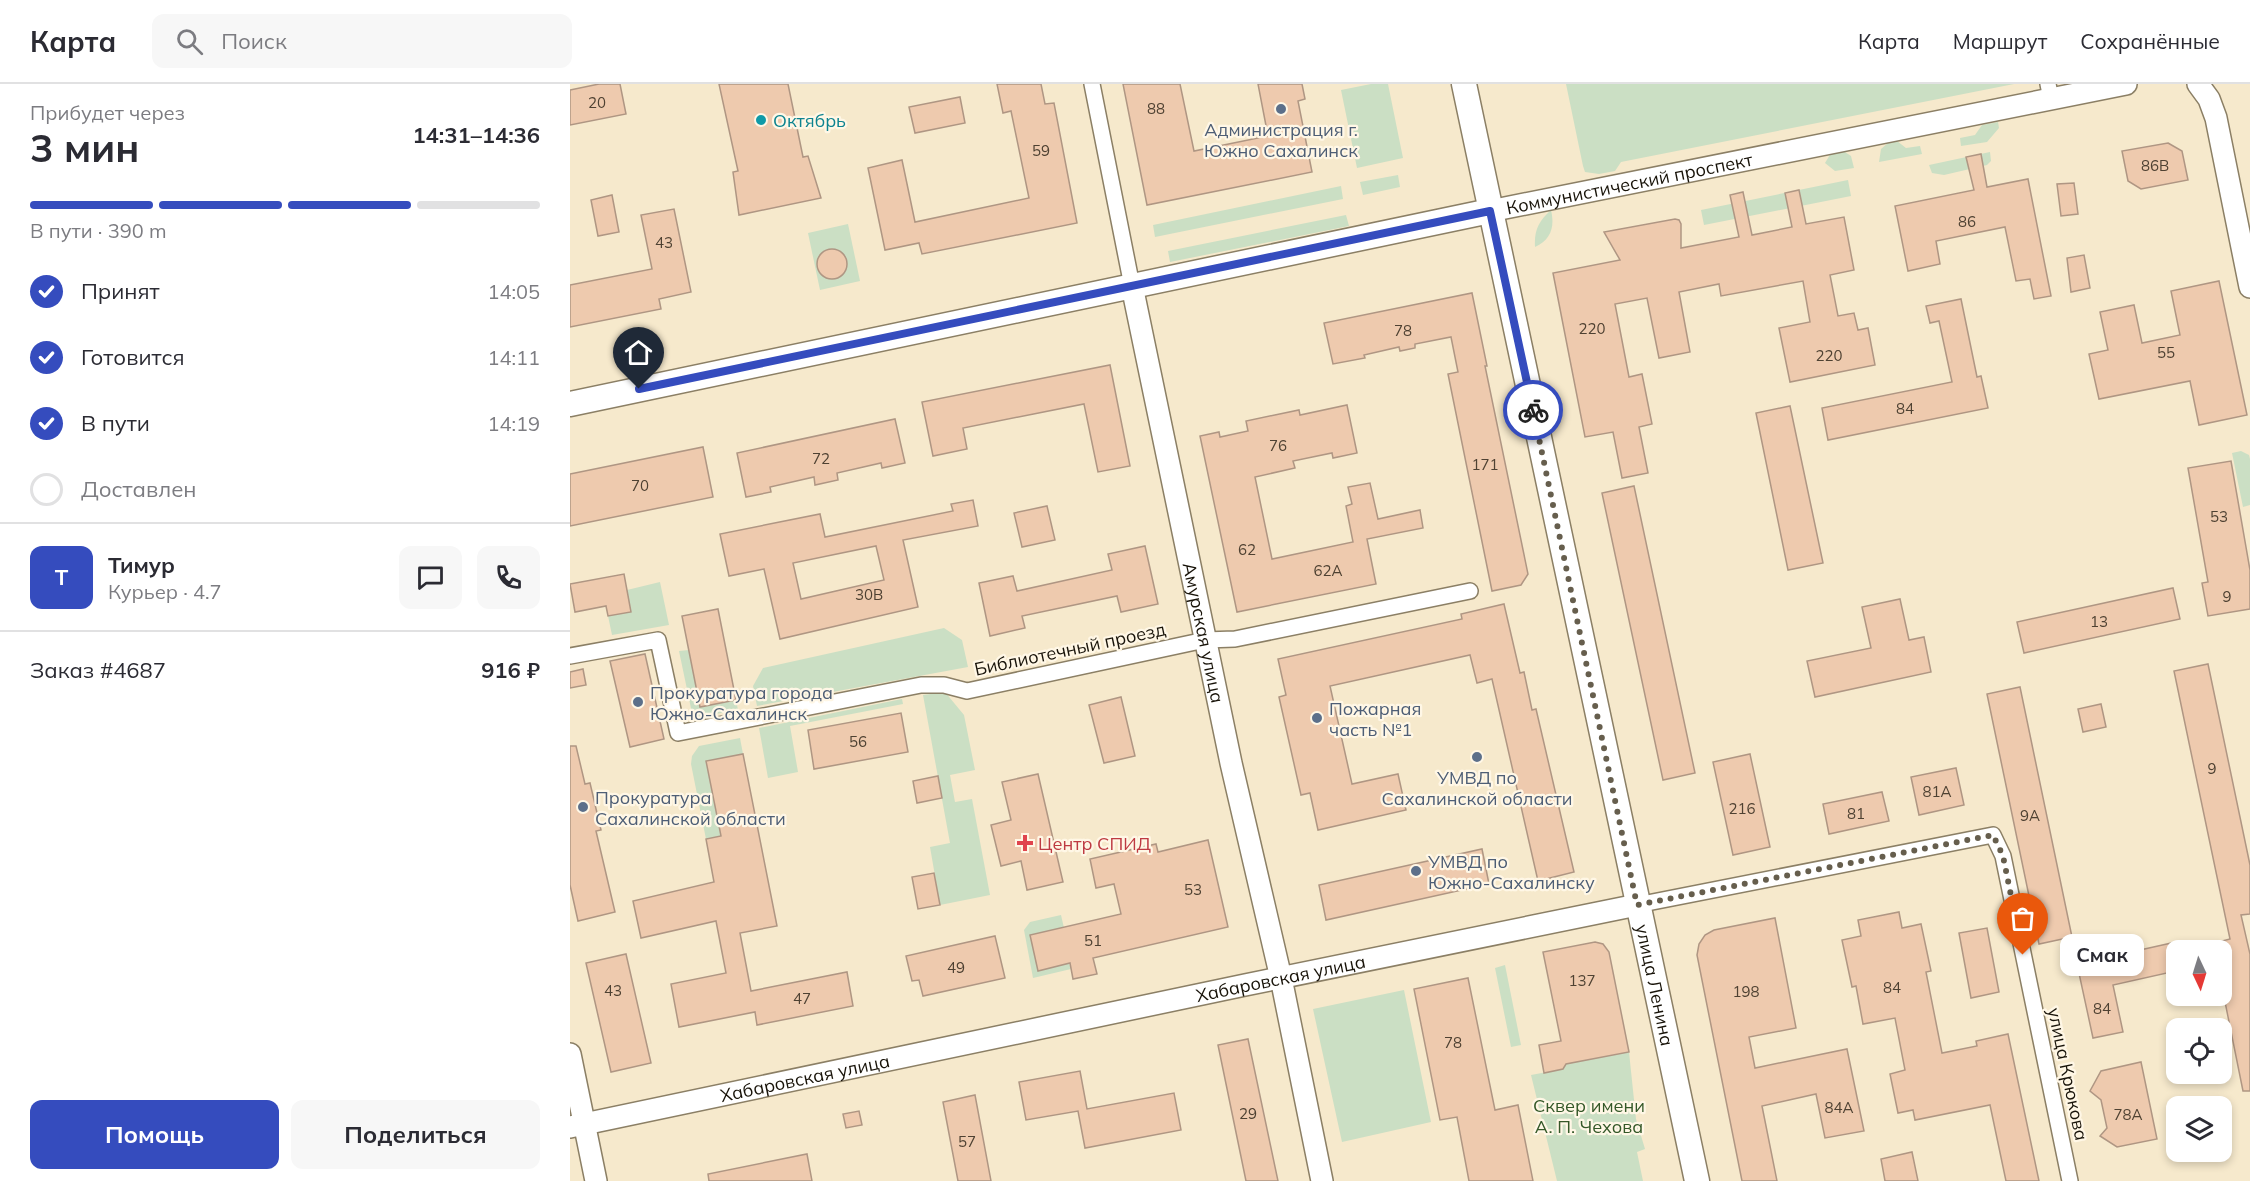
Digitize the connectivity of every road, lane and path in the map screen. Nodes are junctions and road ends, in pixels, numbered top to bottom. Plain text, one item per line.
1 (1092, 84) edge
2 (1464, 84) edge
3 (2126, 84) edge
4 (2198, 84) edge
5 (2050, 92) edge
6 (1490, 211) junction
7 (1132, 286) junction
8 (2250, 287) edge
9 (570, 404) edge
10 (1470, 591) dead end
11 (1205, 640) junction
12 (570, 656) edge
13 (1993, 835) joint
14 (1637, 905) junction
15 (1281, 978) junction
16 (570, 1054) edge
17 (577, 1126) edge
18 (596, 1181) edge
19 (1322, 1181) edge
20 (1697, 1181) edge
21 (2070, 1181) edge

1 - 7 street, Амурская улица
2 - 6 main road, улица Ленина
3 - 5 street, Коммунистический проспект
4 - 8 street
5 - 6 street, Коммунистический проспект
6 - 7 main road, Коммунистический проспект
6 - 14 main road, улица Ленина
7 - 9 main road, Коммунистический проспект
7 - 11 street, Амурская улица
10 - 11 street, Библиотечный проезд
11 - 12 street, Библиотечный проезд
11 - 15 street, Амурская улица
13 - 14 street, Хабаровская улица
13 - 21 street, улица Крюкова
14 - 15 street, Хабаровская улица
14 - 20 main road, улица Ленина
15 - 17 street, Хабаровская улица
15 - 19 street, Амурская улица
16 - 17 street
17 - 18 street

